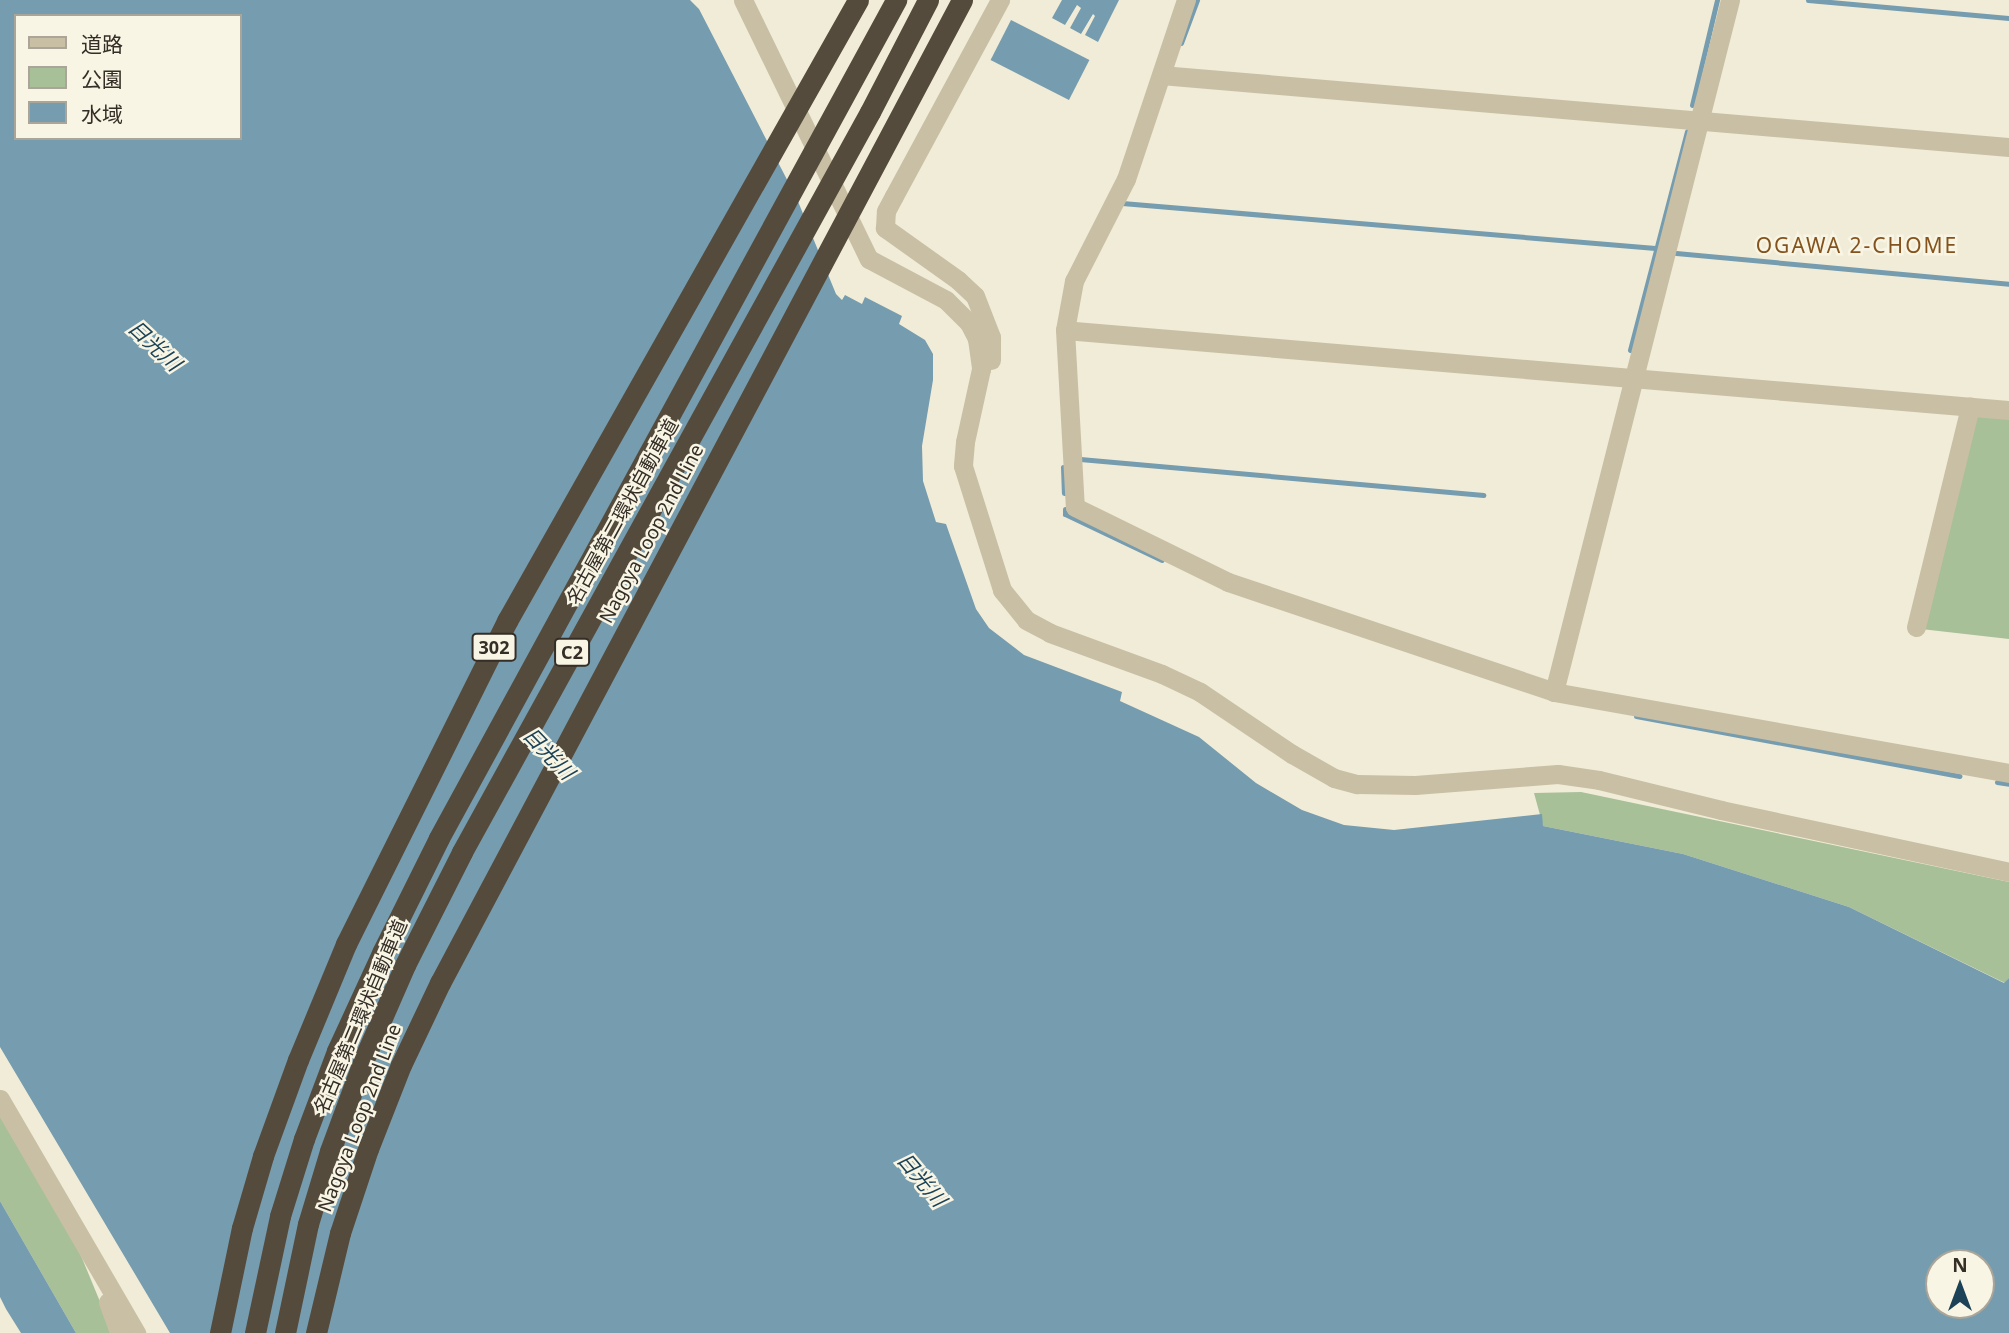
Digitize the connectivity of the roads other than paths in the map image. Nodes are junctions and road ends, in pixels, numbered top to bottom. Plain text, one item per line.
1 (743, 0) edge
2 (858, 0) edge
3 (896, 0) edge
4 (928, 0) edge
5 (962, 0) edge
6 (1000, 0) edge
7 (1186, 0) edge
8 (1730, 0) edge
9 (1161, 75) junction
10 (1701, 121) junction
11 (2009, 147) edge
12 (1065, 330) junction
13 (1636, 377) junction
14 (977, 387) junction
15 (1970, 407) junction
16 (2009, 410) edge
17 (1916, 627) dead end
18 (1554, 692) junction
19 (2009, 773) edge
20 (2009, 872) edge
21 (0, 1099) edge
22 (94, 1265) junction
23 (119, 1333) edge
24 (136, 1333) edge
25 (220, 1333) edge
26 (255, 1333) edge
27 (285, 1333) edge
28 (316, 1333) edge

1 - 14 street
2 - 25 highway, 302, bridge
3 - 26 highway, 名古屋第二環状自動車道 / C2, bridge
4 - 27 highway, 名古屋第二環状自動車道 / C2, bridge
5 - 28 highway, Nagoya Loop 2nd Line, bridge
6 - 14 street
7 - 9 street
8 - 10 street
9 - 10 street
9 - 12 street
10 - 11 street
10 - 13 street
12 - 13 street
12 - 18 street
13 - 15 street
13 - 18 street
14 - 20 street
15 - 16 street
15 - 17 street
18 - 19 street
21 - 22 street
22 - 23 street
22 - 24 street

